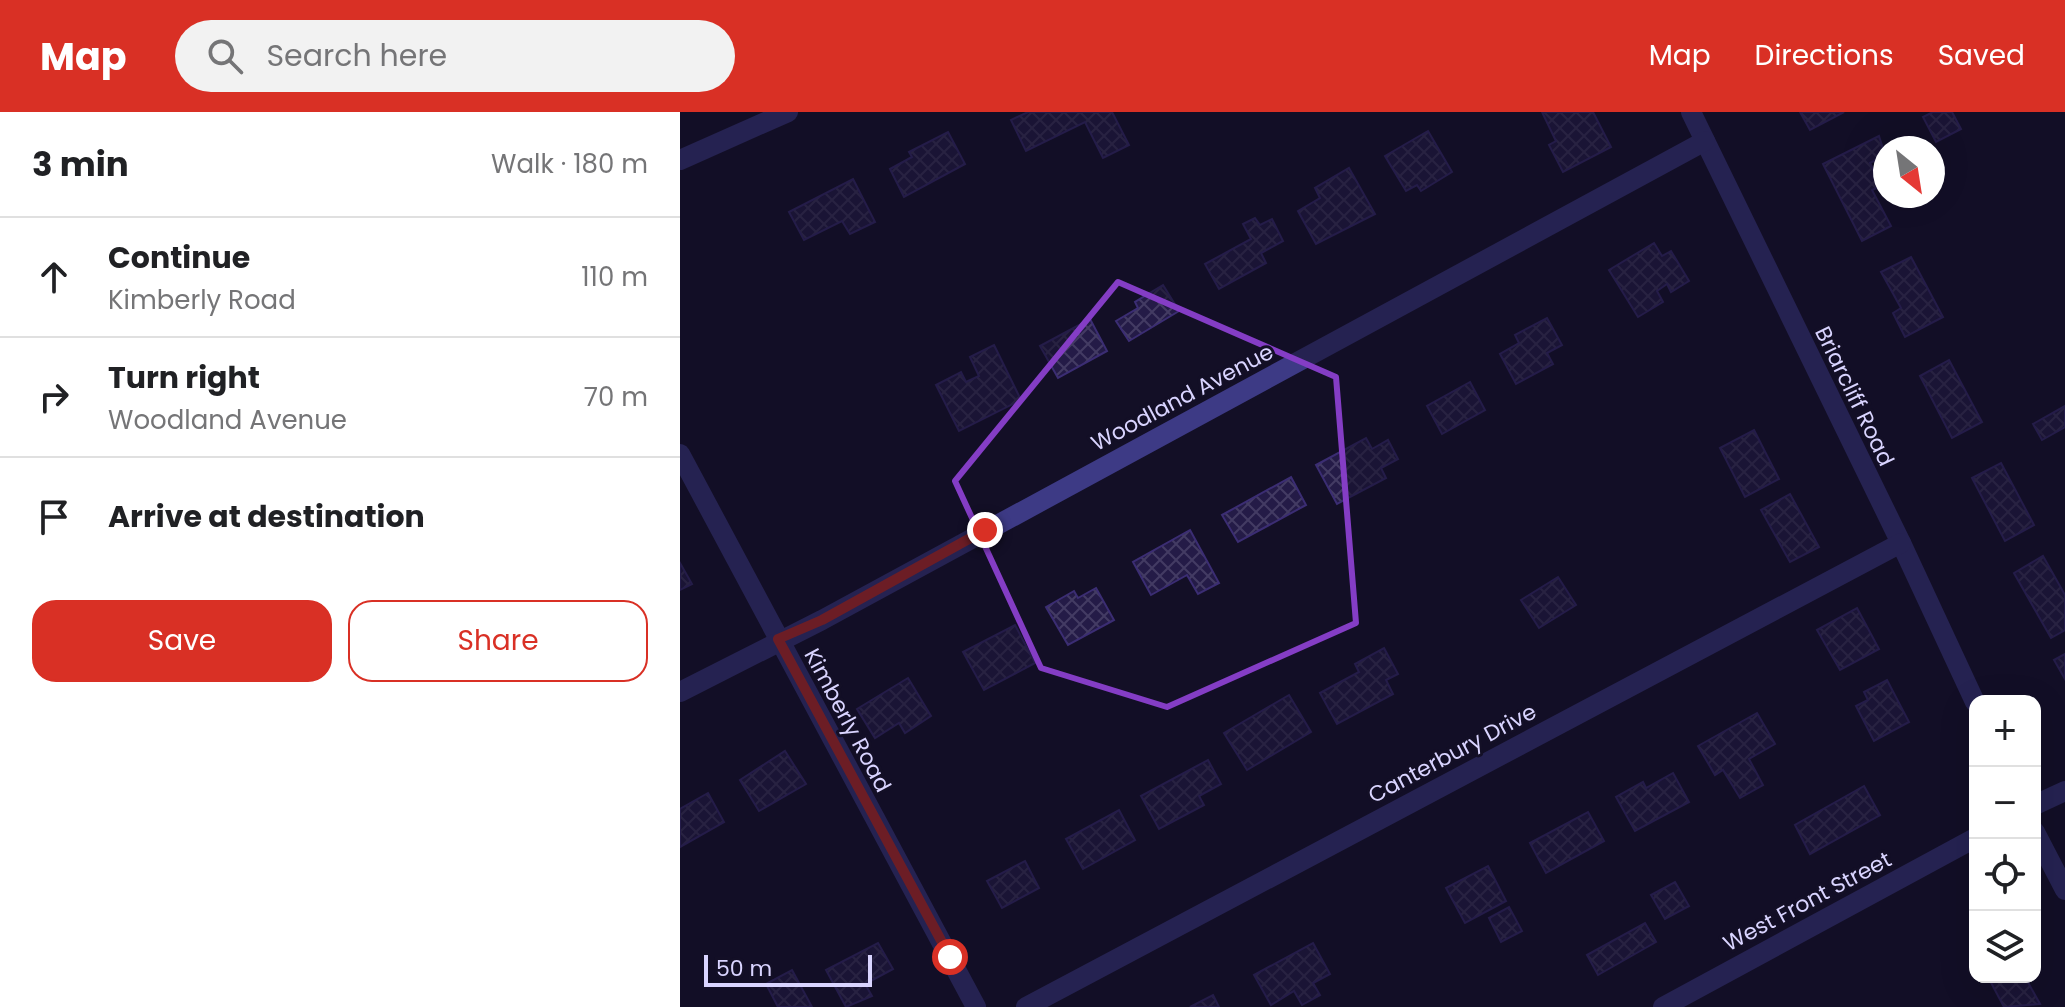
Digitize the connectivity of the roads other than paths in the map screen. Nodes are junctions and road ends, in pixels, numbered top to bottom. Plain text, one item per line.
1 (788, 112) edge
2 (1691, 112) edge
3 (1705, 141) junction
4 (680, 160) edge
5 (680, 454) edge
6 (1901, 543) junction
7 (778, 639) junction
8 (680, 692) edge
9 (1972, 695) edge
10 (2065, 791) edge
11 (2041, 802) edge
12 (1973, 839) edge
13 (2039, 839) edge
14 (2065, 890) edge
15 (976, 1007) edge
16 (1026, 1007) edge
17 (1663, 1007) edge

1 - 4 street
2 - 3 street, Briarcliff Road
3 - 6 street, Briarcliff Road
3 - 7 street, Woodland Avenue
5 - 7 street, Kimberly Road
6 - 9 street, Briarcliff Road
6 - 16 street, Canterbury Drive
7 - 8 street, Woodland Avenue
7 - 15 street, Kimberly Road
10 - 11 street
12 - 17 street, West Front Street
13 - 14 street

